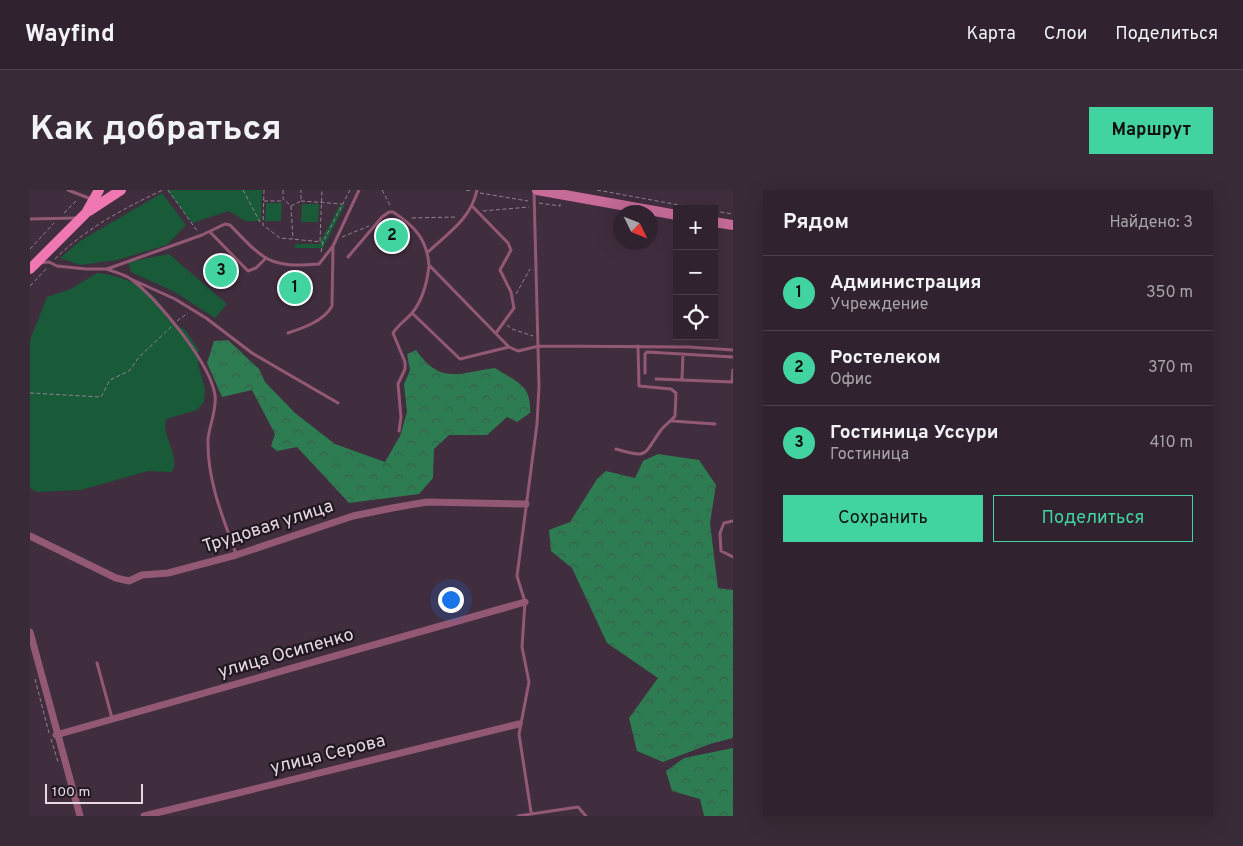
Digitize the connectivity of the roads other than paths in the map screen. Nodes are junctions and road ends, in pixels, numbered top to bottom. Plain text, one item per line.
1 (68, 190) edge
2 (99, 190) edge
3 (121, 190) edge
4 (360, 190) edge
5 (536, 190) edge
6 (477, 191) edge
7 (554, 192) edge
8 (94, 200) junction
9 (473, 207) junction
10 (673, 214) edge
11 (80, 218) junction
12 (30, 219) edge
13 (718, 223) edge
14 (733, 225) edge
15 (210, 232) junction
16 (333, 246) junction
17 (428, 252) junction
18 (348, 257) dead end
19 (265, 259) junction
20 (429, 265) junction
21 (33, 266) edge
22 (107, 269) junction
23 (129, 278) junction
24 (412, 313) junction
25 (288, 333) dead end
26 (496, 333) junction
27 (539, 346) junction
28 (638, 346) junction
29 (509, 347) junction
30 (733, 350) edge
31 (683, 354) junction
32 (733, 357) edge
33 (733, 370) edge
34 (645, 373) dead end
35 (656, 378) dead end
36 (682, 379) junction
37 (733, 382) edge
38 (338, 403) dead end
39 (671, 421) junction
40 (715, 424) dead end
41 (398, 430) dead end
42 (616, 448) dead end
43 (526, 504) junction
44 (733, 521) edge
45 (30, 536) edge
46 (236, 555) junction
47 (733, 557) edge
48 (525, 602) junction
49 (30, 632) edge
50 (97, 663) dead end
51 (112, 718) junction
52 (519, 724) junction
53 (56, 735) junction
54 (531, 812) junction
55 (80, 816) edge
56 (144, 816) edge
57 (518, 816) edge
58 (586, 816) edge

1 - 8 lane
2 - 8 main road
3 - 11 main road
4 - 16 lane
5 - 7 main road
5 - 27 lane
6 - 9 lane
7 - 10 main road
8 - 11 main road
9 - 17 lane
9 - 26 lane
11 - 12 lane
11 - 21 main road
13 - 14 main road
15 - 19 lane
15 - 19 lane
15 - 22 lane
16 - 19 lane
16 - 25 lane
17 - 18 lane
17 - 20 lane
20 - 24 lane
20 - 26 lane
21 - 22 lane
22 - 23 lane
23 - 38 lane
23 - 46 lane
24 - 29 lane
24 - 41 lane
26 - 29 lane
27 - 28 lane
27 - 29 lane
27 - 43 lane
28 - 30 lane
28 - 39 lane
31 - 32 lane
31 - 34 lane
31 - 36 lane
33 - 37 lane
35 - 36 lane
36 - 37 lane
39 - 40 lane
39 - 42 lane
43 - 46 street, Трудовая улица
43 - 48 lane
44 - 47 lane
45 - 46 street, Трудовая улица
48 - 51 street, улица Осипенко
48 - 52 lane
49 - 53 street
50 - 51 lane
51 - 53 street, улица Осипенко
52 - 54 lane
52 - 56 street, улица Серова
53 - 55 street
54 - 57 lane
54 - 58 lane

